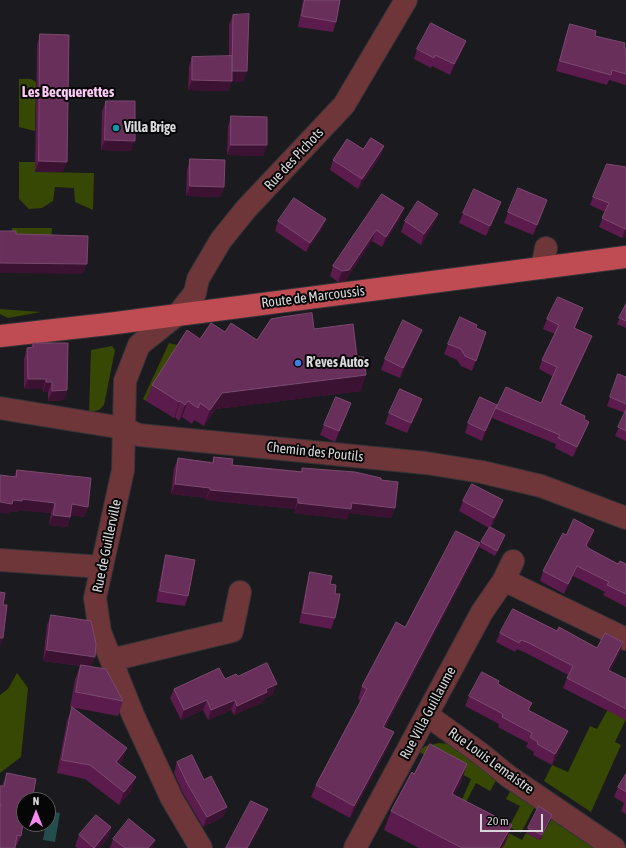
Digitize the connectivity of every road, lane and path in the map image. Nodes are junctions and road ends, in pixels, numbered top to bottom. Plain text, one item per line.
1 (406, 0) edge
2 (626, 257) edge
3 (178, 314) junction
4 (0, 336) edge
5 (0, 408) edge
6 (123, 428) junction
7 (626, 518) edge
8 (0, 560) edge
9 (102, 567) junction
10 (240, 592) dead end
11 (626, 639) edge
12 (111, 660) junction
13 (427, 715) junction
14 (201, 848) edge
15 (355, 848) edge
16 (614, 848) edge

1 - 3 street, Rue des Pichots
2 - 3 main road, Route de Marcoussis
3 - 4 main road, Route de Marcoussis
3 - 6 street, Rue de Guillerville
5 - 6 street, Chemin des Poutils
6 - 7 street, Chemin des Poutils
6 - 9 street, Rue de Guillerville
8 - 9 street
9 - 12 street, Rue de Guillerville
10 - 12 street
11 - 13 street, Rue Villa Guillaume
12 - 14 street, Rue de Guillerville
13 - 15 street, Rue Villa Guillaume
13 - 16 street, Rue Louis Lemaistre

